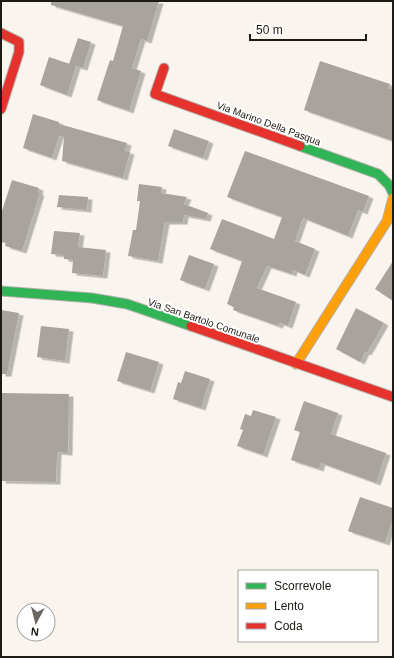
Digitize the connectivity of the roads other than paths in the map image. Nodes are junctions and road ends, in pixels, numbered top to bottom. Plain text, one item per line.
1 (1, 33) edge
2 (164, 68) dead end
3 (1, 109) edge
4 (393, 193) edge
5 (393, 198) edge
6 (1, 291) edge
7 (296, 364) junction
8 (393, 397) edge

1 - 3 street
2 - 4 street, Via Marino Della Pasqua
5 - 7 street
6 - 7 street, Via San Bartolo Comunale
7 - 8 street, Via San Bartolo Comunale

